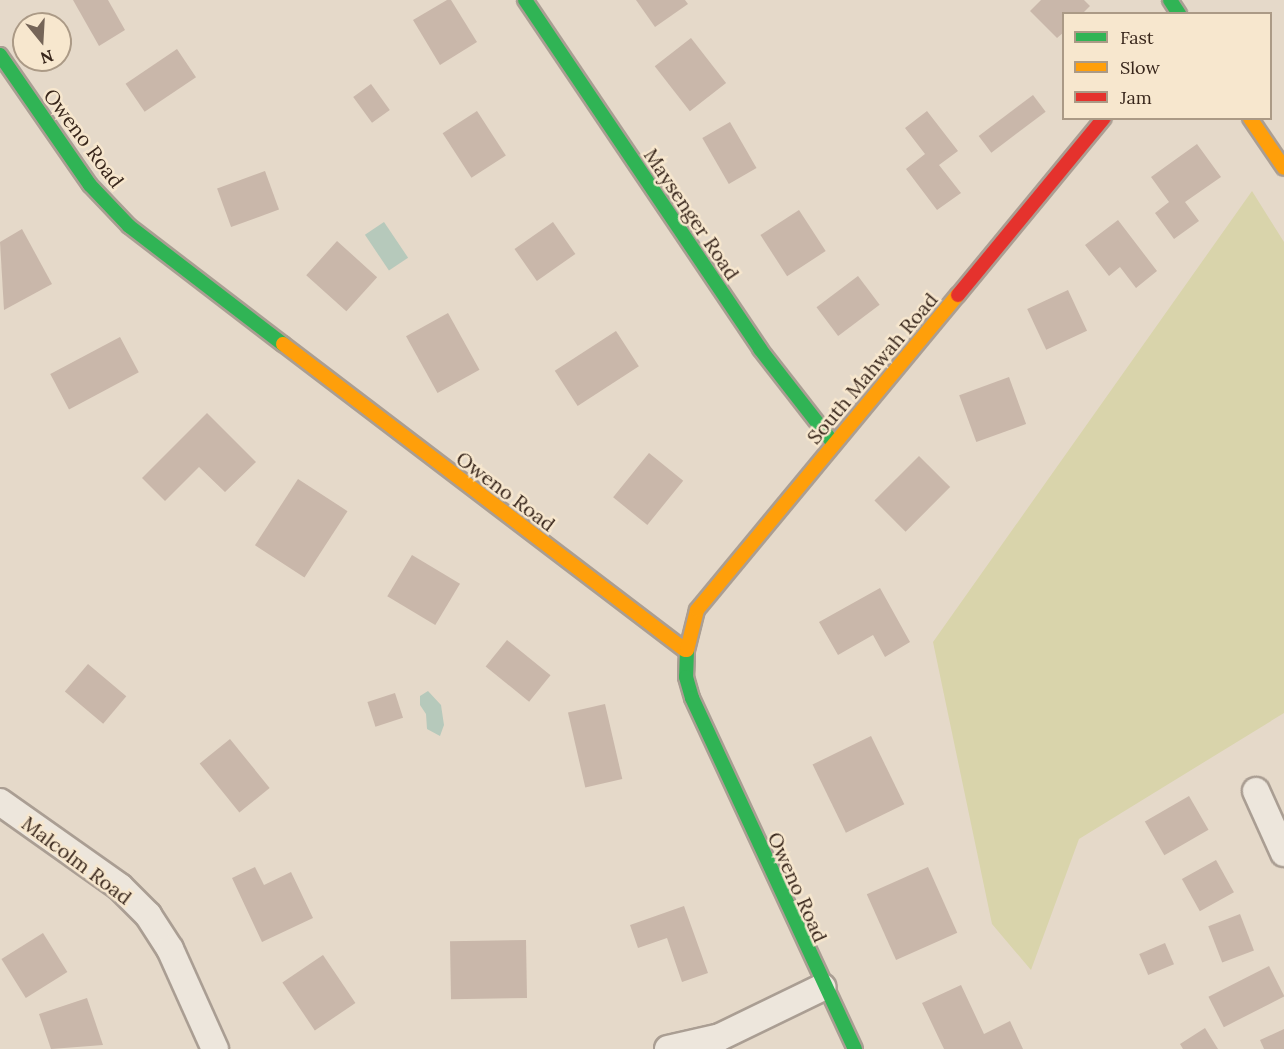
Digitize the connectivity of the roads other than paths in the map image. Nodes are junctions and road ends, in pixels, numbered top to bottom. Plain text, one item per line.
1 (525, 0) edge
2 (0, 55) edge
3 (1102, 120) edge
4 (1251, 120) edge
5 (1284, 168) edge
6 (834, 444) junction
7 (685, 650) junction
8 (1256, 791) dead end
9 (0, 802) edge
10 (1284, 853) edge
11 (823, 987) junction
12 (215, 1049) edge
13 (668, 1049) edge
14 (855, 1049) edge

1 - 6 street, Maysenger Road
2 - 7 street, Oweno Road
3 - 6 street, South Mahwah Road
4 - 5 street
6 - 7 street, South Mahwah Road
7 - 11 street, Oweno Road
8 - 10 street
9 - 12 street, Malcolm Road
11 - 13 street
11 - 14 street, Oweno Road

